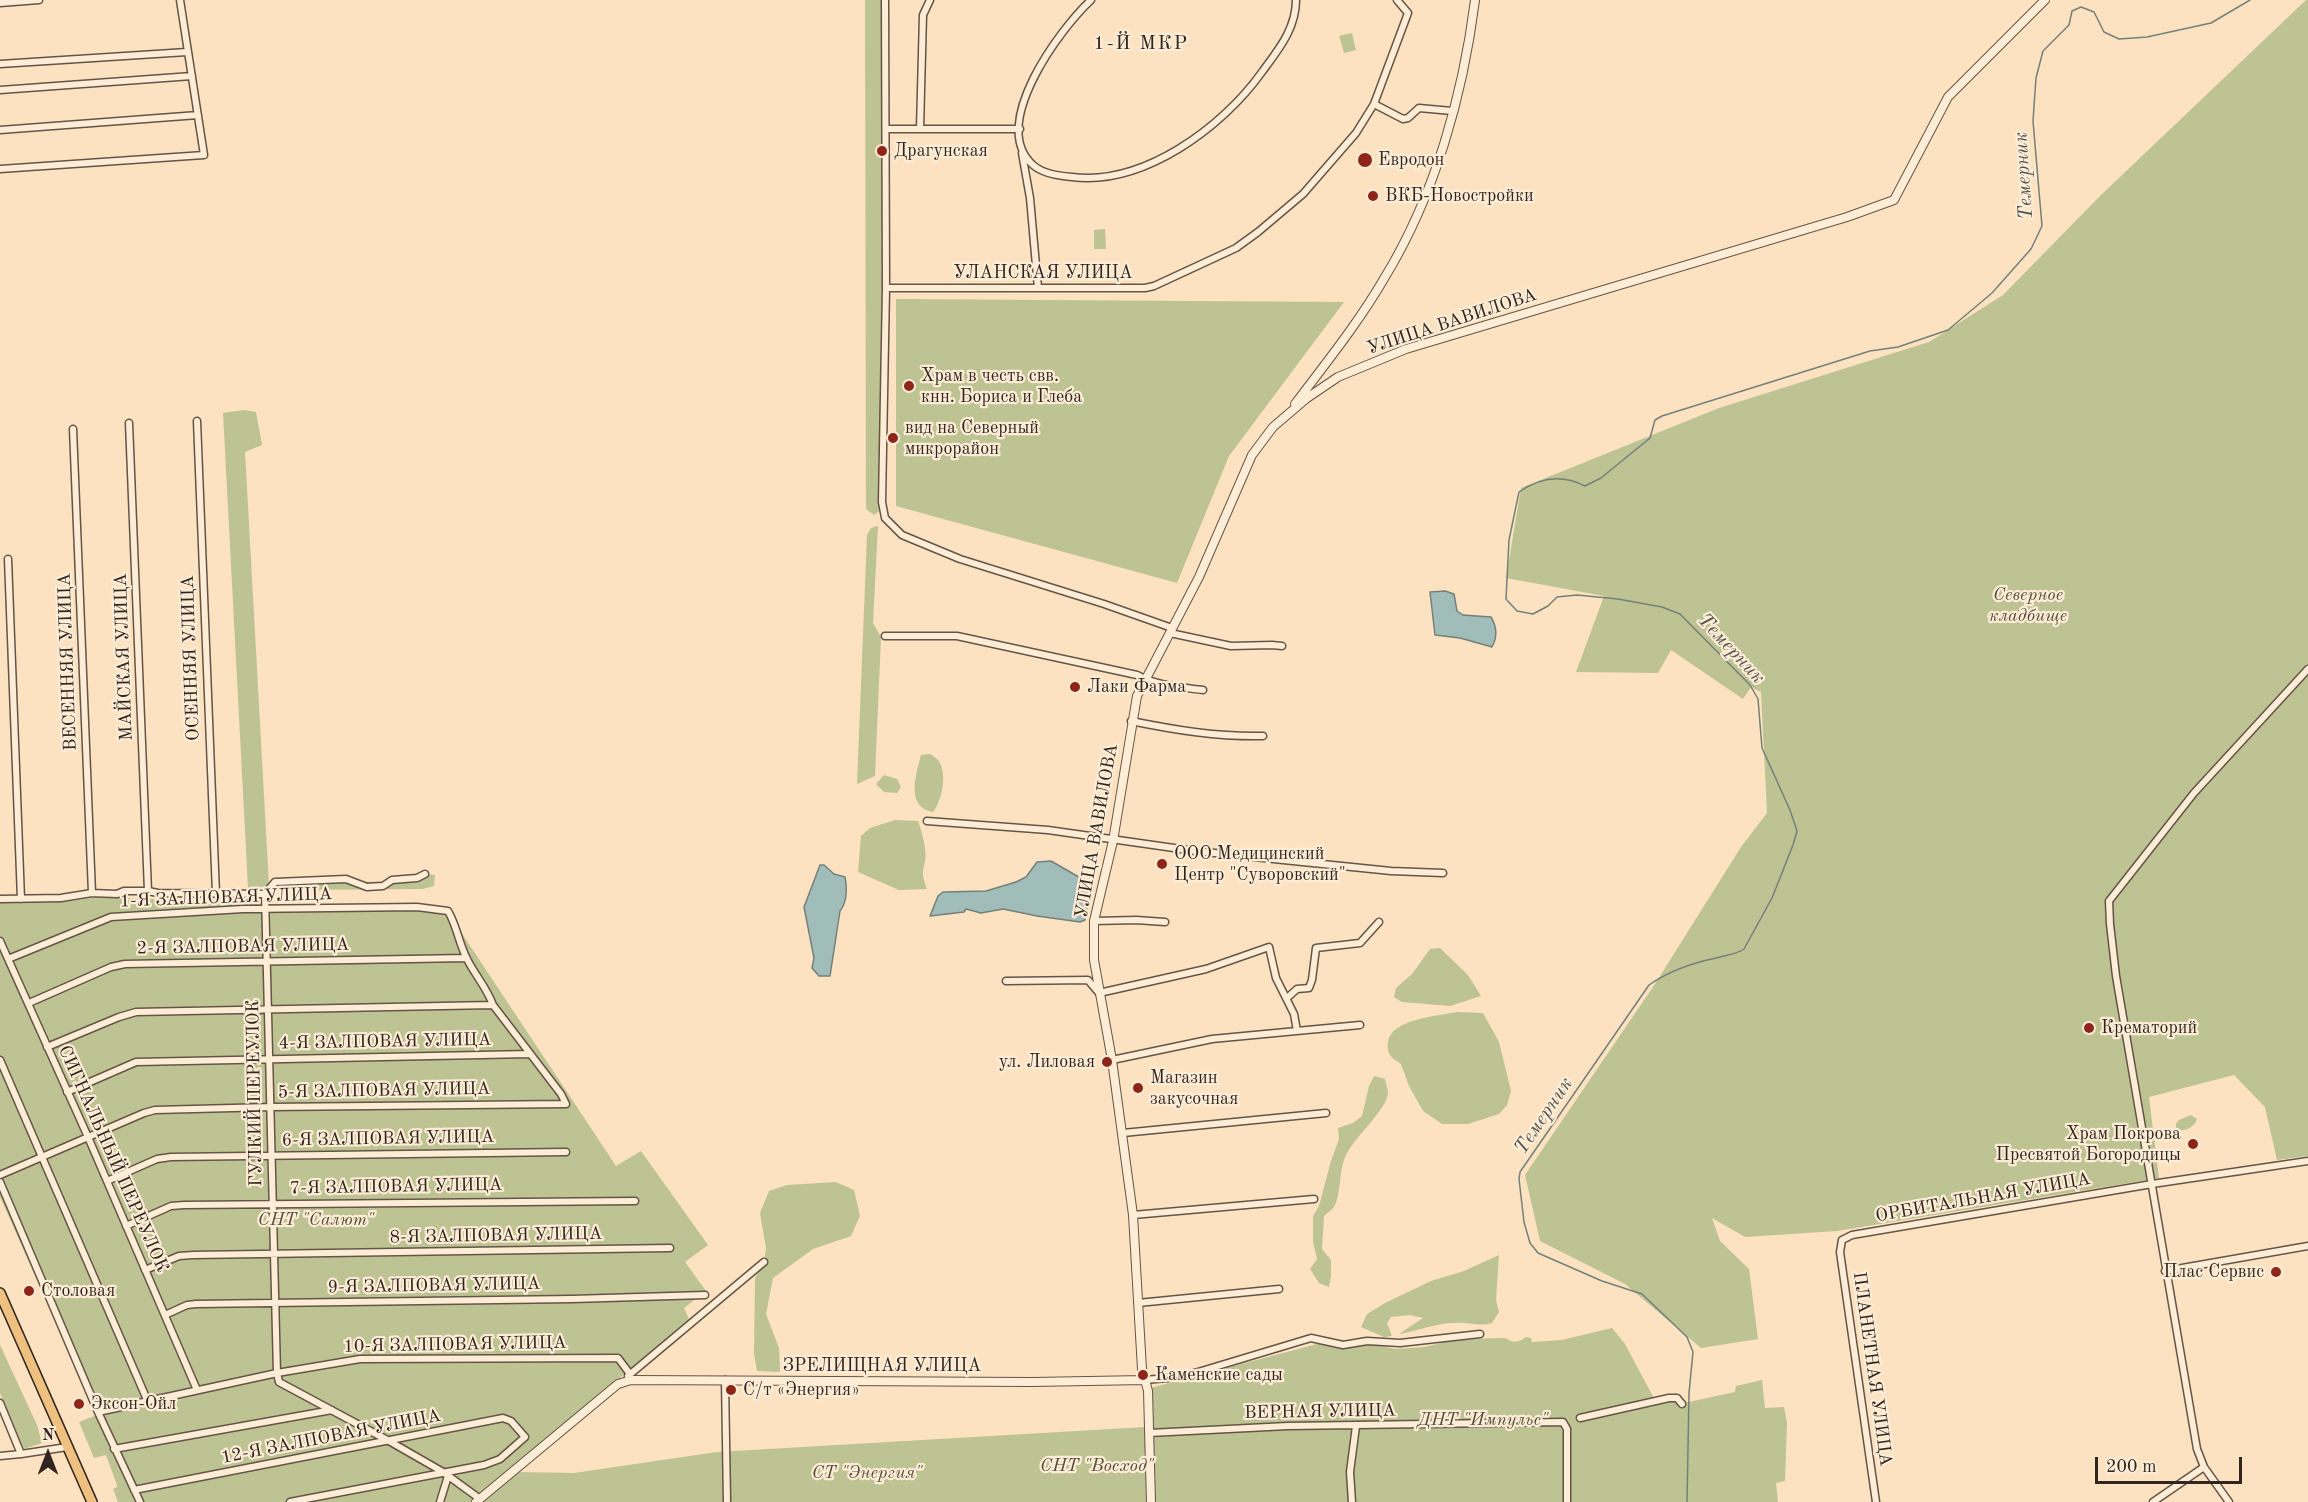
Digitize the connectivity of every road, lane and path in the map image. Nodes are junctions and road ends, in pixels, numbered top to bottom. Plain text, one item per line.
1 (39, 0) edge
2 (180, 0) edge
3 (885, 0) edge
4 (930, 0) edge
5 (1091, 0) edge
6 (1296, 0) edge
7 (1397, 0) edge
8 (1475, 0) edge
9 (2045, 0) edge
10 (0, 3) edge
11 (187, 52) junction
12 (0, 64) edge
13 (192, 76) junction
14 (0, 90) edge
15 (1374, 104) junction
16 (1452, 111) junction
17 (198, 115) junction
18 (886, 129) junction
19 (920, 129) junction
20 (1020, 129) junction
21 (0, 130) edge
22 (1020, 144) junction
23 (0, 169) edge
24 (886, 288) junction
25 (1038, 288) junction
26 (1285, 417) junction
27 (197, 421) dead end
28 (129, 423) dead end
29 (73, 429) dead end
30 (8, 559) dead end
31 (1171, 631) junction
32 (885, 636) dead end
33 (1282, 646) dead end
34 (2308, 669) edge
35 (1146, 680) junction
36 (1203, 690) dead end
37 (1131, 721) junction
38 (1263, 735) dead end
39 (927, 821) dead end
40 (1113, 841) junction
41 (1443, 873) dead end
42 (425, 874) dead end
43 (148, 891) junction
44 (92, 893) junction
45 (216, 894) junction
46 (265, 894) junction
47 (0, 899) edge
48 (21, 899) junction
49 (265, 909) junction
50 (1094, 921) junction
51 (1165, 922) dead end
52 (1379, 922) dead end
53 (0, 941) edge
54 (466, 958) junction
55 (8, 959) junction
56 (266, 962) junction
57 (1006, 981) dead end
58 (1099, 993) junction
59 (1287, 998) junction
60 (29, 1003) junction
61 (493, 1005) junction
62 (268, 1010) junction
63 (1360, 1025) dead end
64 (1297, 1031) junction
65 (47, 1047) junction
66 (530, 1054) junction
67 (269, 1059) junction
68 (0, 1060) edge
69 (1112, 1060) junction
70 (67, 1092) junction
71 (271, 1107) junction
72 (1326, 1113) dead end
73 (1123, 1133) junction
74 (88, 1137) junction
75 (567, 1152) dead end
76 (43, 1156) junction
77 (272, 1156) junction
78 (2308, 1161) edge
79 (0, 1175) edge
80 (107, 1181) junction
81 (0, 1182) edge
82 (2152, 1184) junction
83 (1314, 1199) dead end
84 (635, 1201) dead end
85 (273, 1204) junction
86 (1133, 1215) junction
87 (126, 1226) junction
88 (1842, 1240) joint
89 (2308, 1246) edge
90 (670, 1248) dead end
91 (274, 1254) junction
92 (764, 1262) dead end
93 (145, 1270) junction
94 (2165, 1270) junction
95 (1279, 1289) dead end
96 (0, 1293) edge
97 (705, 1295) dead end
98 (276, 1303) junction
99 (1138, 1303) junction
100 (165, 1315) junction
101 (1480, 1334) dead end
102 (277, 1373) junction
103 (630, 1374) junction
104 (725, 1380) junction
105 (1145, 1380) junction
106 (618, 1384) junction
107 (197, 1390) junction
108 (148, 1402) junction
109 (0, 1403) edge
110 (1682, 1404) dead end
111 (332, 1410) junction
112 (98, 1412) junction
113 (1580, 1418) dead end
114 (1356, 1426) junction
115 (1149, 1433) junction
116 (389, 1441) junction
117 (67, 1447) junction
118 (114, 1449) junction
119 (21, 1454) junction
120 (0, 1456) edge
121 (2204, 1467) junction
122 (445, 1474) junction
123 (134, 1490) junction
124 (478, 1500) edge
125 (92, 1502) edge
126 (140, 1502) edge
127 (290, 1502) edge
128 (440, 1502) edge
129 (727, 1502) edge
130 (1151, 1502) edge
131 (1352, 1502) edge
132 (1567, 1502) edge
133 (1876, 1502) edge
134 (2153, 1502) edge
135 (2229, 1502) edge

1 - 10 street
2 - 11 street
3 - 18 street
4 - 19 street
5 - 20 street
6 - 22 street
7 - 15 street, УЛАНСКАЯ УЛИЦА
8 - 16 street, УЛИЦА ВАВИЛОВА
9 - 26 street, УЛИЦА ВАВИЛОВА
11 - 12 street
11 - 13 street
13 - 14 street
13 - 17 street
15 - 16 street
15 - 25 street, УЛАНСКАЯ УЛИЦА
16 - 26 street, УЛИЦА ВАВИЛОВА
17 - 21 street
17 - 23 street
18 - 19 street
18 - 24 street
19 - 20 street
20 - 22 street
22 - 25 street
24 - 25 street, УЛАНСКАЯ УЛИЦА
24 - 31 street
26 - 31 street, УЛИЦА ВАВИЛОВА
27 - 45 street, ОСЕННЯЯ УЛИЦА
28 - 43 street, МАЙСКАЯ УЛИЦА
29 - 44 street, ВЕСЕННЯЯ УЛИЦА
30 - 48 street
31 - 33 street
31 - 35 street, УЛИЦА ВАВИЛОВА
32 - 35 street
34 - 82 street
35 - 36 street
35 - 37 street, УЛИЦА ВАВИЛОВА
37 - 38 street
37 - 40 street, УЛИЦА ВАВИЛОВА
39 - 40 street
40 - 41 street
40 - 50 street, УЛИЦА ВАВИЛОВА
42 - 46 street
43 - 44 street
43 - 45 street
44 - 48 street
45 - 46 street
46 - 49 street, ГУЛКИЙ ПЕРЕУЛОК
47 - 48 street
49 - 54 street, 1-Я ЗАЛПОВАЯ УЛИЦА
49 - 55 street, 1-Я ЗАЛПОВАЯ УЛИЦА
49 - 56 street, ГУЛКИЙ ПЕРЕУЛОК
50 - 51 street
50 - 58 street, УЛИЦА ВАВИЛОВА
52 - 59 street
53 - 55 street, СИГНАЛЬНЫЙ ПЕРЕУЛОК
54 - 56 street, 2-Я ЗАЛПОВАЯ УЛИЦА
54 - 61 street
55 - 60 street, СИГНАЛЬНЫЙ ПЕРЕУЛОК
56 - 60 street, 2-Я ЗАЛПОВАЯ УЛИЦА
56 - 62 street, ГУЛКИЙ ПЕРЕУЛОК
57 - 58 street
58 - 59 street
58 - 69 street, УЛИЦА ВАВИЛОВА
59 - 64 street
60 - 65 street, СИГНАЛЬНЫЙ ПЕРЕУЛОК
61 - 62 street
61 - 66 street
62 - 65 street
62 - 67 street, ГУЛКИЙ ПЕРЕУЛОК
63 - 64 street
64 - 69 street
65 - 70 street, СИГНАЛЬНЫЙ ПЕРЕУЛОК
66 - 67 street, 4-Я ЗАЛПОВАЯ УЛИЦА
66 - 71 street, 5-Я ЗАЛПОВАЯ УЛИЦА
67 - 70 street, 4-Я ЗАЛПОВАЯ УЛИЦА
67 - 71 street, ГУЛКИЙ ПЕРЕУЛОК
68 - 76 street
69 - 73 street, УЛИЦА ВАВИЛОВА
70 - 74 street, СИГНАЛЬНЫЙ ПЕРЕУЛОК
71 - 74 street, 5-Я ЗАЛПОВАЯ УЛИЦА
71 - 77 street, ГУЛКИЙ ПЕРЕУЛОК
72 - 73 street
73 - 86 street, УЛИЦА ВАВИЛОВА
74 - 76 street, 5-Я ЗАЛПОВАЯ УЛИЦА
74 - 80 street, СИГНАЛЬНЫЙ ПЕРЕУЛОК
75 - 77 street, 6-Я ЗАЛПОВАЯ УЛИЦА
76 - 79 street, 5-Я ЗАЛПОВАЯ УЛИЦА
76 - 108 street
77 - 80 street, 6-Я ЗАЛПОВАЯ УЛИЦА
77 - 85 street, ГУЛКИЙ ПЕРЕУЛОК
78 - 82 street, ОРБИТАЛЬНАЯ УЛИЦА
80 - 87 street, СИГНАЛЬНЫЙ ПЕРЕУЛОК
81 - 112 street
82 - 88 street, ОРБИТАЛЬНАЯ УЛИЦА
82 - 94 street
83 - 86 street
84 - 85 street, 7-Я ЗАЛПОВАЯ УЛИЦА
85 - 87 street, 7-Я ЗАЛПОВАЯ УЛИЦА
85 - 91 street, ГУЛКИЙ ПЕРЕУЛОК
86 - 99 street, УЛИЦА ВАВИЛОВА
87 - 93 street, СИГНАЛЬНЫЙ ПЕРЕУЛОК
88 - 133 street, ПЛАНЕТНАЯ УЛИЦА
89 - 94 street
90 - 91 street, 8-Я ЗАЛПОВАЯ УЛИЦА
91 - 93 street, 8-Я ЗАЛПОВАЯ УЛИЦА
91 - 98 street, ГУЛКИЙ ПЕРЕУЛОК
92 - 103 street
93 - 100 street, СИГНАЛЬНЫЙ ПЕРЕУЛОК
94 - 121 street
95 - 99 street
96 - 117 main road
97 - 98 street, 9-Я ЗАЛПОВАЯ УЛИЦА
98 - 100 street, 9-Я ЗАЛПОВАЯ УЛИЦА
98 - 102 street, ГУЛКИЙ ПЕРЕУЛОК
99 - 105 street, УЛИЦА ВАВИЛОВА
100 - 107 street, СИГНАЛЬНЫЙ ПЕРЕУЛОК
101 - 105 street
102 - 103 street, 10-Я ЗАЛПОВАЯ УЛИЦА
102 - 107 street, 10-Я ЗАЛПОВАЯ УЛИЦА
102 - 111 street
103 - 106 street
104 - 105 street, ЗРЕЛИЩНАЯ УЛИЦА
104 - 106 street, ЗРЕЛИЩНАЯ УЛИЦА
104 - 129 street
105 - 115 street, УЛИЦА ВАВИЛОВА
106 - 124 street
107 - 108 street, 10-Я ЗАЛПОВАЯ УЛИЦА
108 - 112 street, 10-Я ЗАЛПОВАЯ УЛИЦА
109 - 119 street
110 - 113 street
111 - 116 street
111 - 118 street
112 - 118 street
114 - 115 street, ВЕРНАЯ УЛИЦА
114 - 131 street
114 - 132 street, ВЕРНАЯ УЛИЦА
115 - 130 street, УЛИЦА ВАВИЛОВА
116 - 122 street
116 - 122 street, 12-Я ЗАЛПОВАЯ УЛИЦА
116 - 123 street, 12-Я ЗАЛПОВАЯ УЛИЦА
117 - 119 street
117 - 125 main road
118 - 123 street
119 - 120 street
121 - 134 street
121 - 135 street
122 - 124 street
122 - 127 street
122 - 128 street
123 - 126 street

